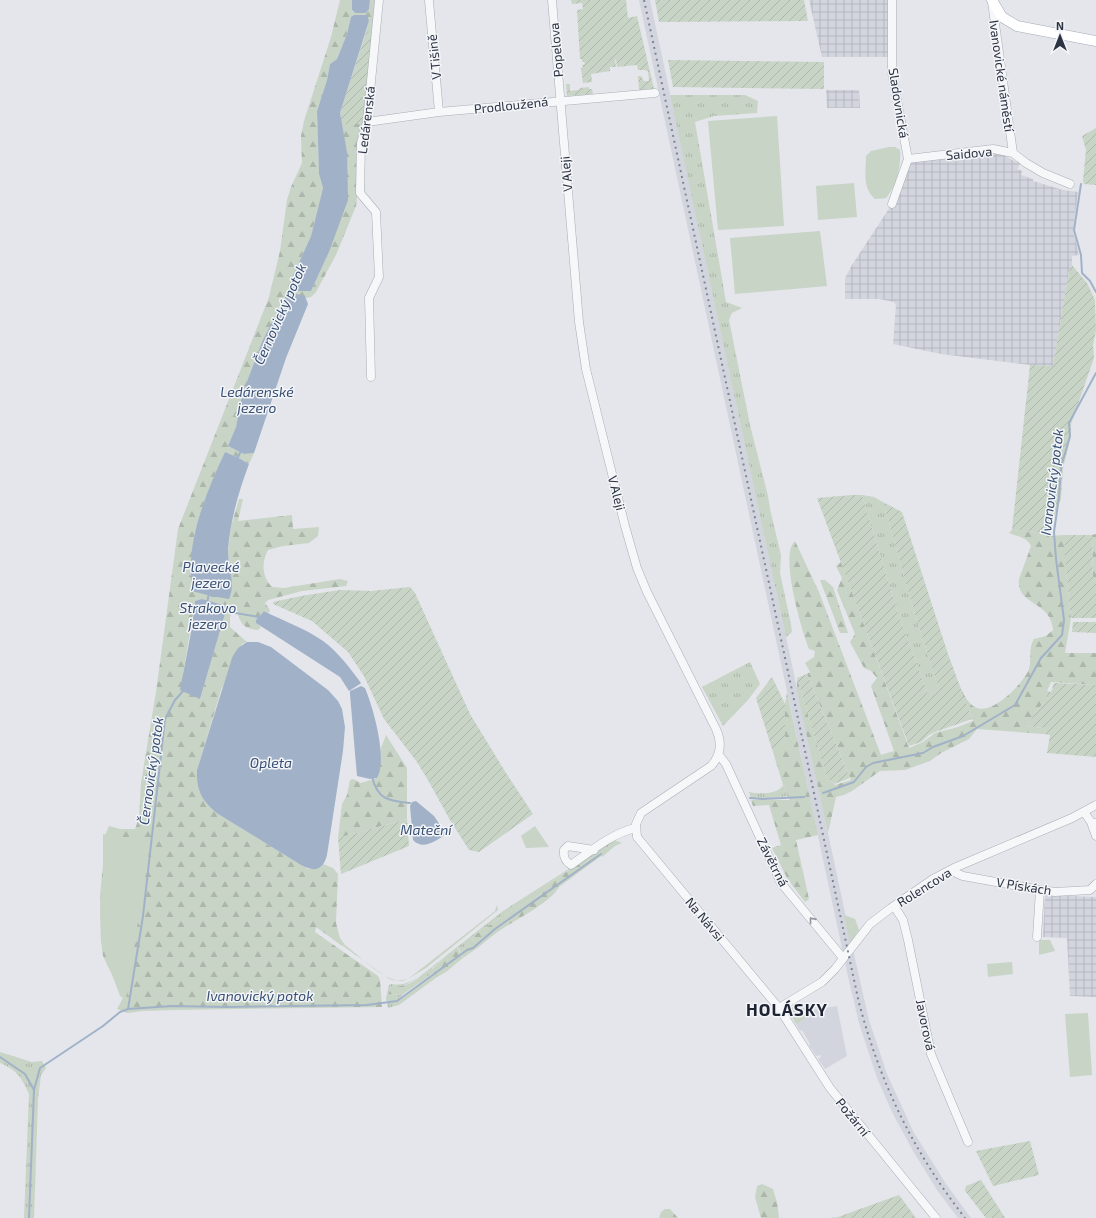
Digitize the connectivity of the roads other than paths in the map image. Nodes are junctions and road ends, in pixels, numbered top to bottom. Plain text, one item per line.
1 (379, 0) edge
2 (552, 0) edge
3 (892, 0) edge
4 (429, 1) dead end
5 (992, 1) edge
6 (1096, 41) edge
7 (655, 93) dead end
8 (560, 100) junction
9 (439, 112) junction
10 (367, 122) junction
11 (1013, 153) junction
12 (908, 159) junction
13 (1070, 184) dead end
14 (892, 204) dead end
15 (371, 377) dead end
16 (719, 755) junction
17 (1096, 805) edge
18 (1084, 812) junction
19 (1093, 822) edge
20 (635, 828) junction
21 (1096, 836) edge
22 (594, 850) dead end
23 (954, 868) junction
24 (1096, 884) edge
25 (1040, 890) junction
26 (894, 906) junction
27 (1037, 937) dead end
28 (843, 958) junction
29 (780, 1008) junction
30 (968, 1142) dead end
31 (936, 1218) edge

1 - 10 street, Ledárenská
2 - 8 street, Popelova
3 - 12 street, Sladovnická
4 - 9 street, V Tišině
5 - 6 main road
5 - 11 street, Ivanovické náměstí
7 - 8 street, Prodloužená
8 - 9 street, Prodloužená
8 - 16 street, V Aleji
9 - 10 street, Prodloužená
10 - 15 street, Ledárenská
11 - 12 street, Saidova
11 - 13 street, Saidova
12 - 14 street
16 - 20 street
28 -> 16 street, Závětrná
17 - 18 street, Rolencova
18 - 19 street
18 - 23 street, Rolencova
19 - 21 street
20 - 22 street
20 - 29 street, Na Návsi
23 - 25 street, V Pískách
23 - 26 street, Rolencova
24 - 25 street, V Pískách
25 - 27 street
26 - 28 street, Rolencova
26 - 30 street, Javorová
28 - 29 street, Rolencova
29 - 31 street, Požární

